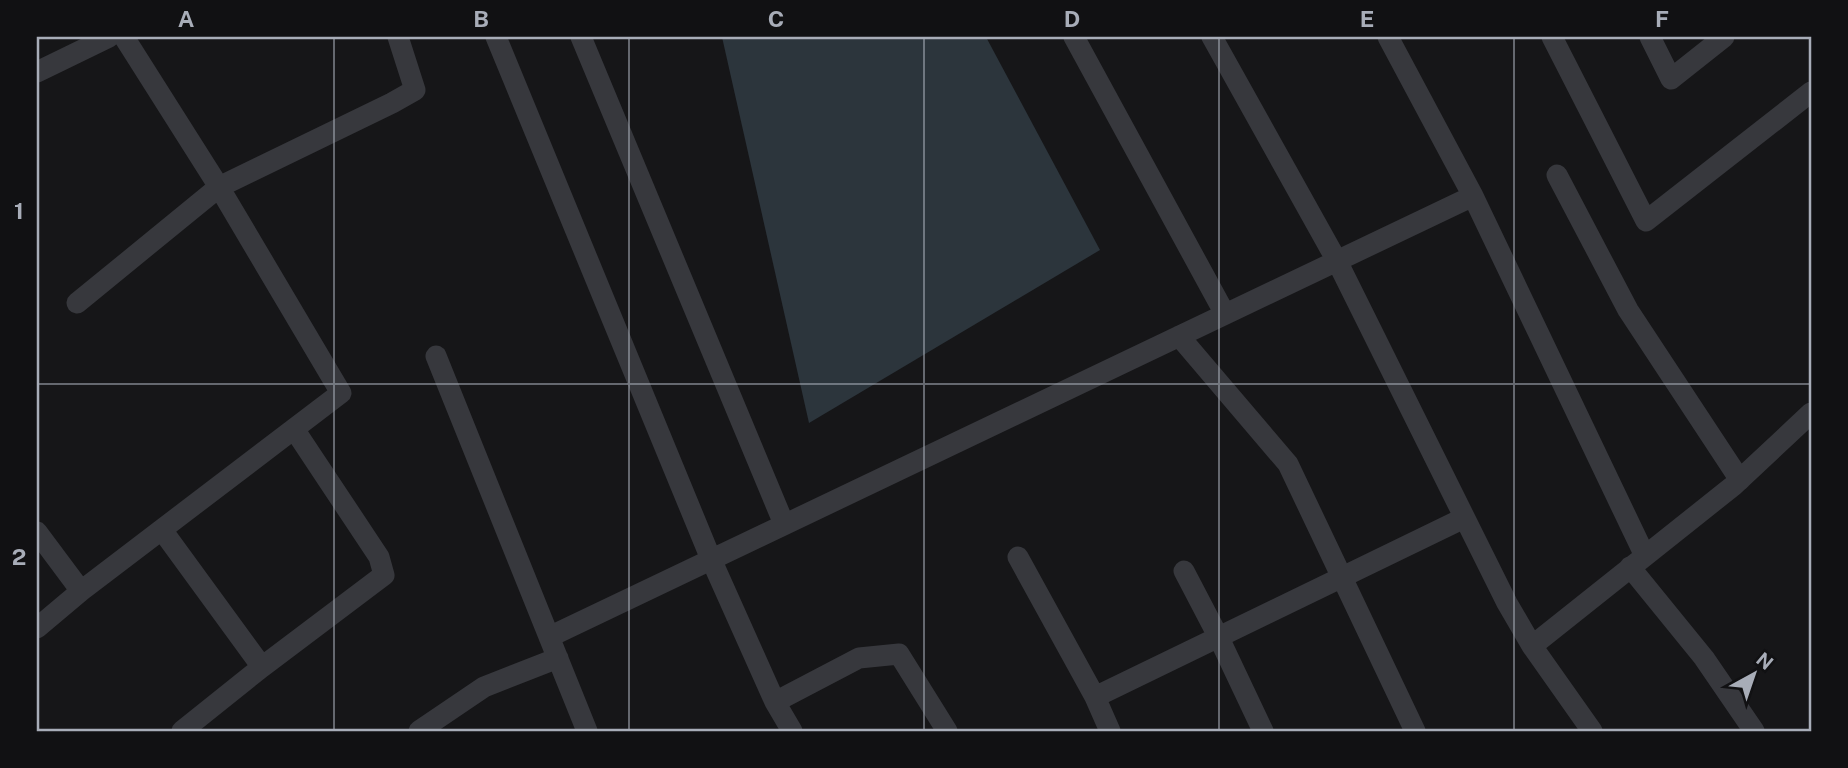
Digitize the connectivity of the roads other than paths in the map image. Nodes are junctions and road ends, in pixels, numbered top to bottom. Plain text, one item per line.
1 (109, 37) edge
2 (124, 37) edge
3 (398, 37) edge
4 (496, 37) edge
5 (581, 37) edge
6 (1074, 37) edge
7 (1212, 37) edge
8 (1388, 37) edge
9 (1552, 37) edge
10 (1650, 37) edge
11 (1724, 37) edge
12 (37, 72) edge
13 (1811, 92) edge
14 (1557, 175) dead end
15 (219, 187) junction
16 (1473, 197) junction
17 (1337, 261) junction
18 (77, 303) dead end
19 (1225, 314) junction
20 (1179, 336) junction
21 (436, 356) dead end
22 (1811, 413) edge
23 (294, 429) junction
24 (1740, 480) junction
25 (1464, 518) junction
26 (784, 524) junction
27 (162, 530) junction
28 (37, 533) edge
29 (1018, 557) dead end
30 (711, 559) junction
31 (1638, 561) junction
32 (1184, 571) dead end
33 (1343, 578) junction
34 (81, 591) junction
35 (37, 628) edge
36 (549, 636) junction
37 (1219, 638) junction
38 (1532, 646) junction
39 (558, 658) junction
40 (262, 667) junction
41 (1095, 697) junction
42 (775, 702) junction
43 (182, 731) edge
44 (419, 731) edge
45 (587, 731) edge
46 (792, 731) edge
47 (947, 731) edge
48 (1110, 731) edge
49 (1263, 731) edge
50 (1415, 731) edge
51 (1592, 731) edge
52 (1754, 731) edge

1 - 12 street
2 - 15 street
3 - 15 street
4 - 30 street
5 - 26 street
6 - 19 street
7 - 17 street
8 - 16 street
9 - 13 street
10 - 11 street
14 - 24 street
15 - 18 street
15 - 23 street
16 - 17 street
16 - 31 street
17 - 19 street
17 - 25 street
19 - 20 street
20 - 26 street
20 - 33 street
21 - 36 street
22 - 24 street
23 - 27 street
23 - 40 street
24 - 31 street
25 - 33 street
25 - 38 street
26 - 30 street
27 - 34 street
27 - 40 street
28 - 34 street
29 - 41 street
30 - 36 street
30 - 42 street
31 - 38 street
31 - 52 street
32 - 37 street
33 - 37 street
33 - 50 street
34 - 35 street
36 - 39 street
37 - 41 street
37 - 49 street
38 - 51 street
39 - 44 street
39 - 45 street
40 - 43 street
41 - 48 street
42 - 46 street
42 - 47 street

